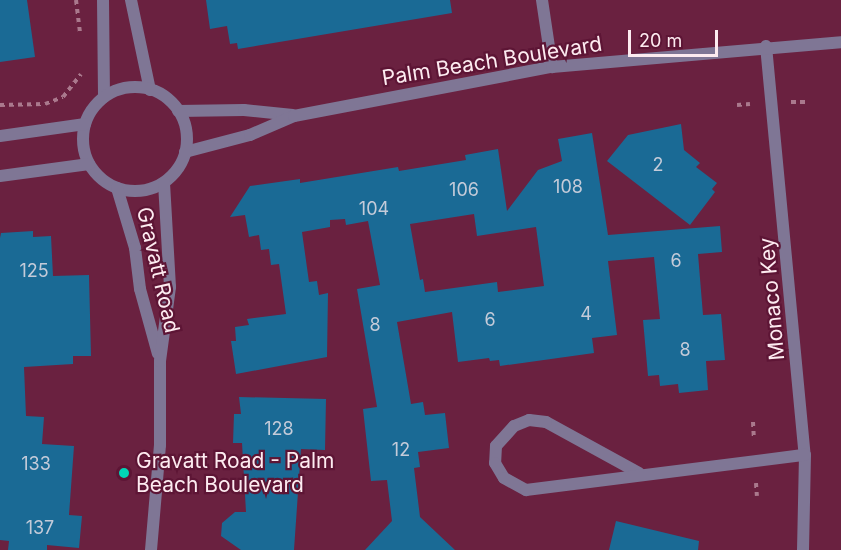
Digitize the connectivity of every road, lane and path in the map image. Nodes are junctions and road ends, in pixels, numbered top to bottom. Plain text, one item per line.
1 (76, 0) edge
2 (103, 0) edge
3 (131, 0) edge
4 (542, 0) edge
5 (81, 35) dead end
6 (841, 42) edge
7 (766, 46) junction
8 (84, 65) dead end
9 (552, 67) junction
10 (150, 90) junction
11 (104, 97) junction
12 (0, 105) edge
13 (178, 111) junction
14 (294, 116) junction
15 (85, 124) junction
16 (0, 136) edge
17 (185, 152) junction
18 (89, 164) junction
19 (0, 176) edge
20 (164, 183) junction
21 (117, 188) junction
22 (160, 361) junction
23 (805, 455) junction
24 (639, 473) junction
25 (151, 550) edge
26 (802, 550) edge

1 - 5 path
2 - 11 street
3 - 10 street
4 - 9 street
6 - 7 street, Palm Beach Boulevard
7 - 9 street, Palm Beach Boulevard
7 - 23 street, Monaco Key
8 - 12 path
9 - 14 street, Palm Beach Boulevard
10 - 11 street
10 - 13 street
11 - 15 street
13 - 14 street, Palm Beach Boulevard
13 - 17 street
14 - 17 street, Palm Beach Boulevard
15 - 16 street
15 - 18 street
17 - 20 street
18 - 19 street
18 - 21 street
20 - 21 street
20 - 22 street, Gravatt Road
21 - 22 street, Gravatt Road
22 - 25 street, Gravatt Road
23 - 24 street
23 - 26 street, Monaco Key
24 - 24 street

